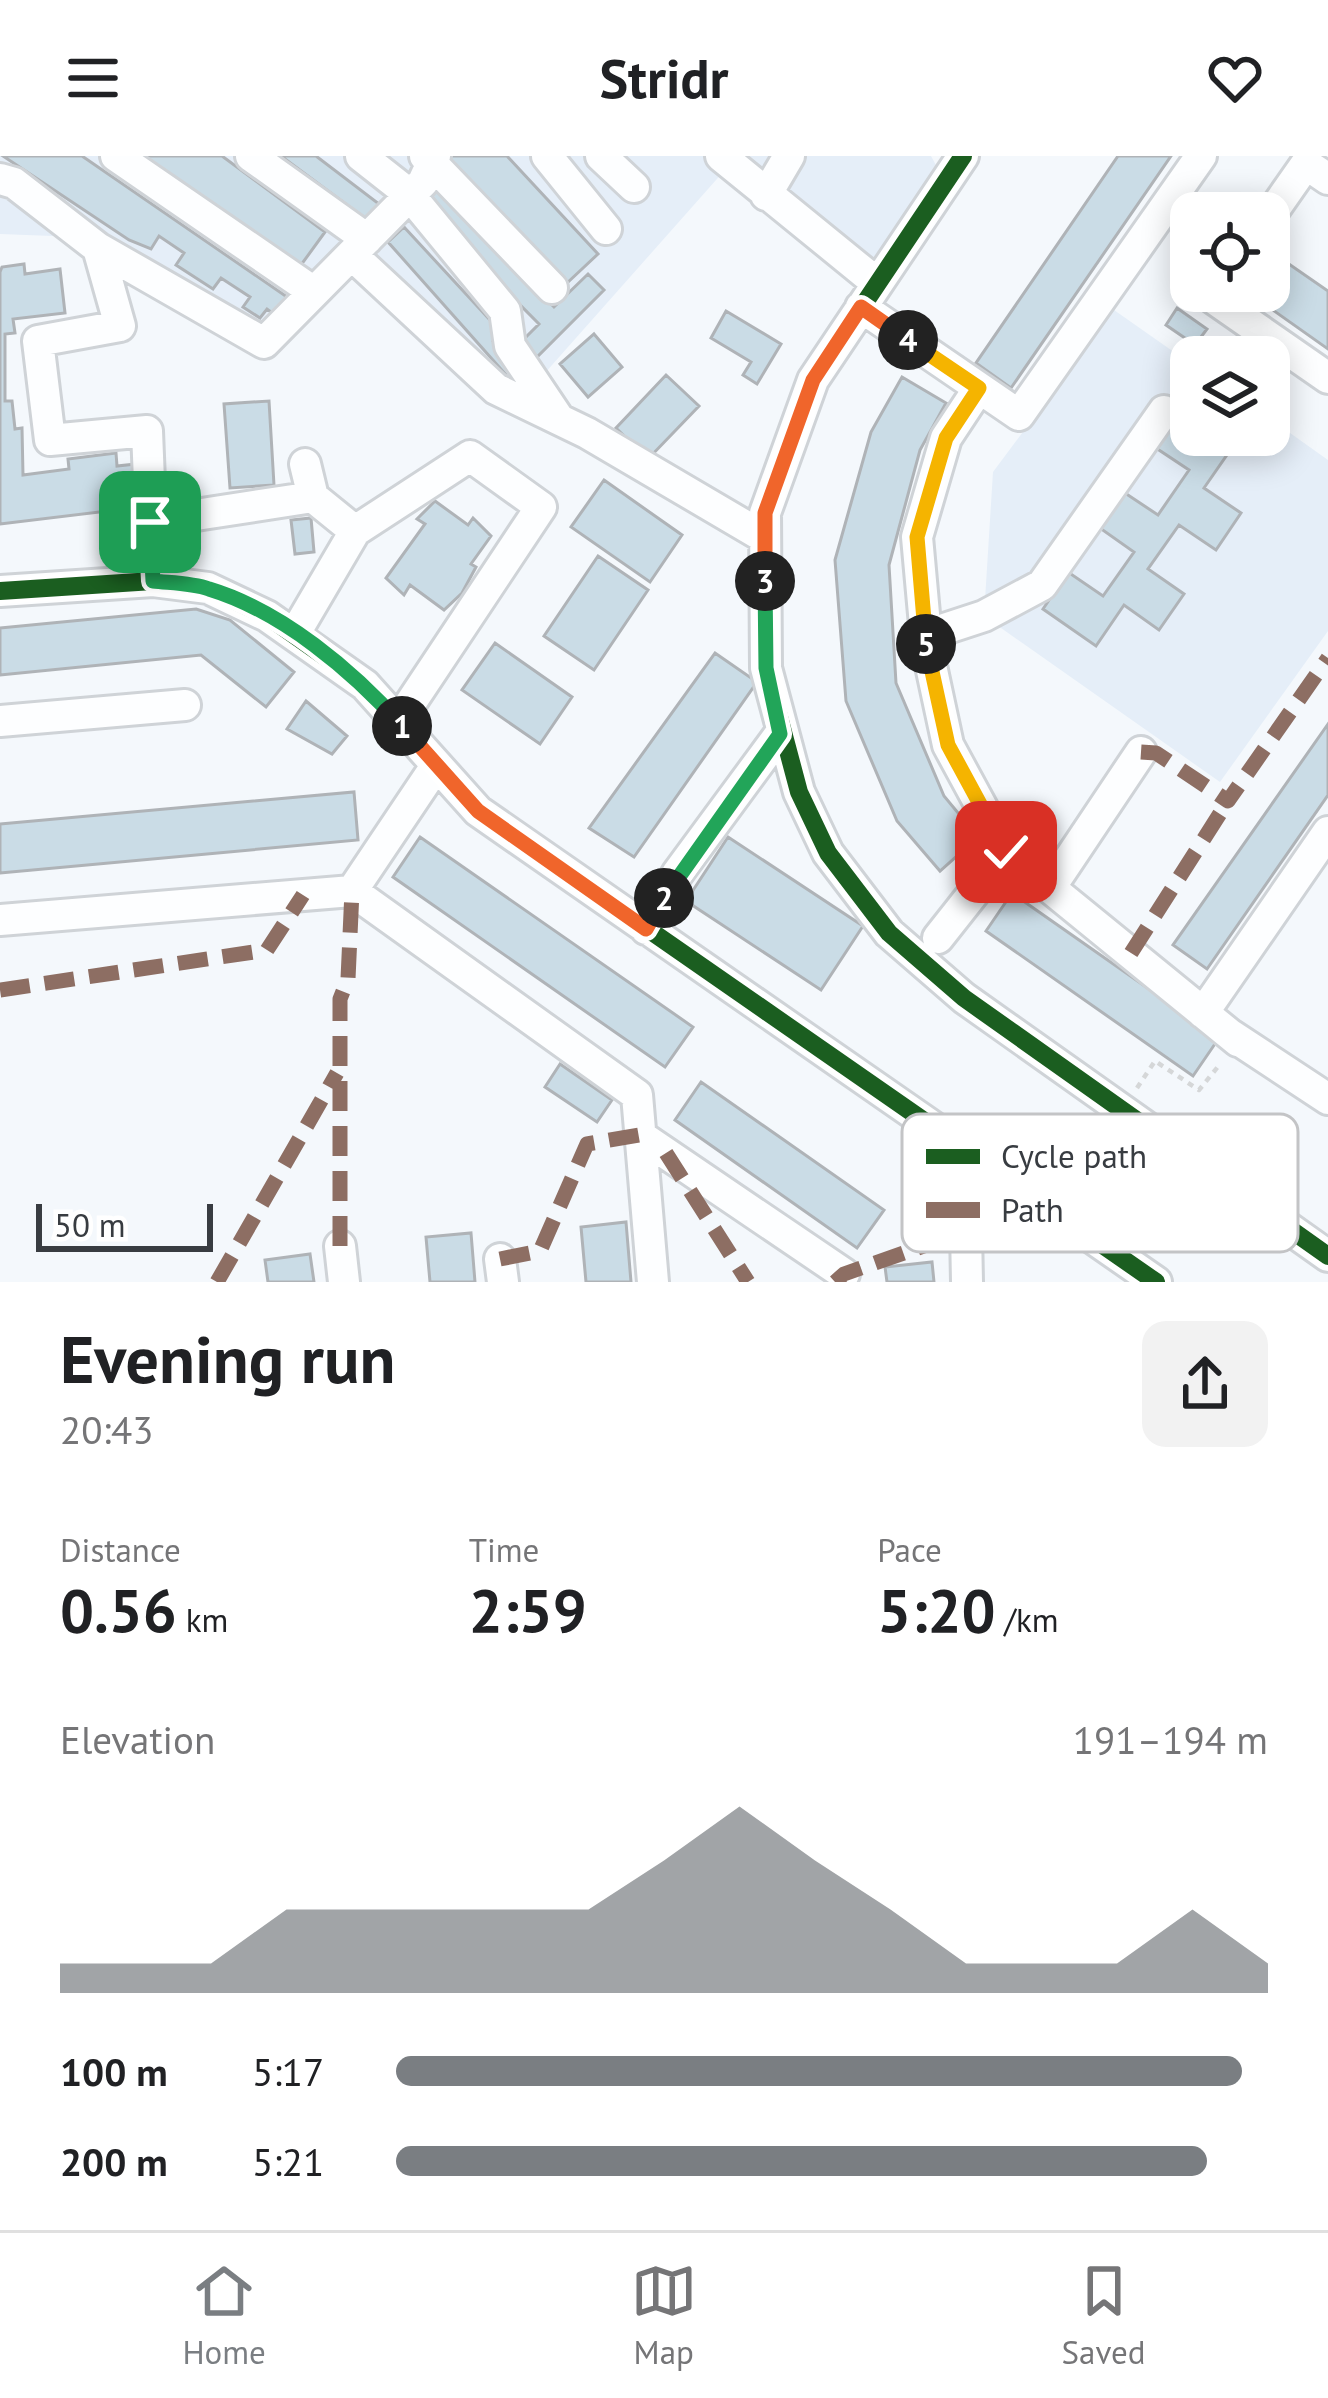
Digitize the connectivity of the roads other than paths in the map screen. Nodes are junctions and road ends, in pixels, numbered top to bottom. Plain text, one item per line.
1 (116, 156) edge
2 (251, 156) edge
3 (361, 156) edge
4 (547, 156) edge
5 (601, 156) edge
6 (721, 156) edge
7 (789, 156) edge
8 (963, 156) edge
9 (1201, 156) edge
10 (431, 158) edge
11 (1315, 166) edge
12 (0, 179) edge
13 (634, 187) dead end
14 (408, 193) junction
15 (1290, 194) edge
16 (766, 195) junction
17 (606, 229) dead end
18 (360, 247) junction
19 (98, 248) junction
20 (552, 288) dead end
21 (314, 292) junction
22 (869, 295) junction
23 (1233, 312) edge
24 (1328, 378) edge
25 (979, 388) junction
26 (1164, 411) dead end
27 (560, 420) junction
28 (305, 464) dead end
29 (313, 497) junction
30 (150, 522) junction
31 (355, 531) junction
32 (764, 537) junction
33 (153, 581) junction
34 (0, 591) edge
35 (294, 635) junction
36 (926, 635) junction
37 (185, 705) dead end
38 (0, 721) edge
39 (398, 722) junction
40 (780, 734) junction
41 (1141, 752) dead end
42 (436, 766) junction
43 (1328, 832) edge
44 (1006, 852) junction
45 (1050, 888) junction
46 (352, 891) junction
47 (0, 920) edge
48 (646, 929) junction
49 (938, 938) dead end
50 (1203, 1012) junction
51 (1328, 1099) edge
52 (910, 1114) edge
53 (1128, 1114) edge
54 (639, 1135) junction
55 (1298, 1235) edge
56 (340, 1246) dead end
57 (966, 1252) edge
58 (1114, 1252) edge
59 (1328, 1256) edge
60 (844, 1274) dead end
61 (344, 1282) edge
62 (653, 1282) edge
63 (967, 1282) edge
64 (1156, 1282) edge

1 - 21 street
2 - 18 street
3 - 14 street
4 - 17 street
5 - 13 street
6 - 16 street
7 - 16 street
8 - 22 street
9 - 25 street
10 - 14 street
10 - 20 street
11 - 15 street
12 - 19 street
14 - 18 street
14 - 27 street
16 - 22 street
18 - 21 street
18 - 27 street
19 - 21 street
19 - 30 street
22 - 25 street
22 - 32 street
23 - 24 street
25 - 36 street
26 - 36 street
27 - 32 street
28 - 29 street
29 - 30 street
29 - 31 street
30 - 33 street
31 - 35 street
31 - 39 street
32 - 40 street
33 - 34 street
33 - 35 street
35 - 39 street
36 - 44 street
37 - 38 street
39 - 42 street
40 - 48 street
40 - 53 street
41 - 45 street
42 - 46 street
42 - 48 street
43 - 50 street
44 - 45 street
44 - 49 street
45 - 50 street
46 - 47 street
46 - 54 street
48 - 52 street
50 - 51 street
54 - 60 street
54 - 62 street
55 - 59 street
56 - 61 street
57 - 63 street
58 - 64 street

